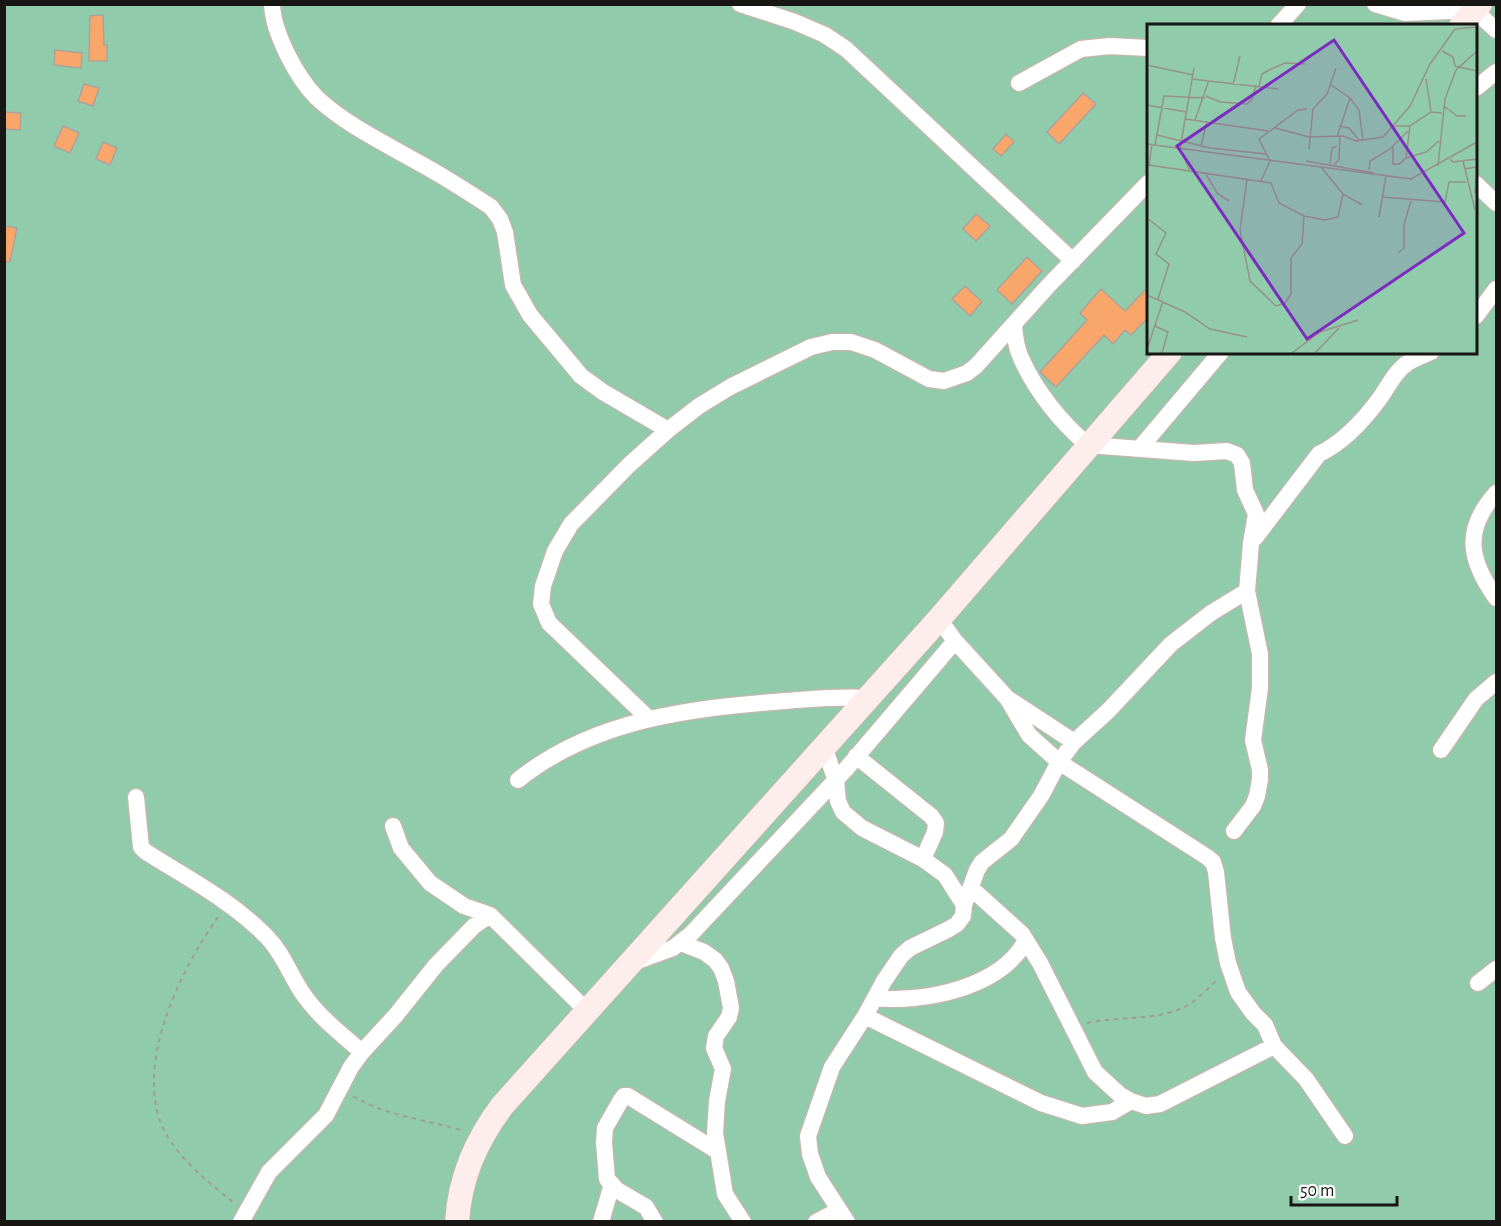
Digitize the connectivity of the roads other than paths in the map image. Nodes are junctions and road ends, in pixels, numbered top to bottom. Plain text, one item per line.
1 (272, 4) edge
2 (740, 4) edge
3 (1298, 4) edge
4 (1375, 4) edge
5 (1472, 13) edge
6 (1280, 24) edge
7 (1497, 30) edge
8 (1147, 48) edge
9 (1497, 72) edge
10 (1018, 83) dead end
11 (1477, 87) edge
12 (1147, 185) edge
13 (1477, 185) edge
14 (1497, 203) edge
15 (1073, 261) junction
16 (1497, 289) edge
17 (1477, 315) edge
18 (1014, 326) junction
19 (1168, 354) edge
20 (1219, 354) edge
21 (1426, 354) edge
22 (668, 430) junction
23 (1088, 445) junction
24 (1140, 448) junction
25 (1497, 494) edge
26 (1251, 543) junction
27 (1247, 591) junction
28 (1497, 598) edge
29 (939, 619) junction
30 (956, 641) junction
31 (1497, 682) edge
32 (868, 698) junction
33 (1007, 698) junction
34 (648, 718) junction
35 (1074, 742) junction
36 (824, 747) junction
37 (1441, 750) dead end
38 (856, 756) junction
39 (1059, 762) junction
40 (518, 780) dead end
41 (836, 781) junction
42 (135, 797) dead end
43 (393, 826) dead end
44 (1234, 831) dead end
45 (923, 859) junction
46 (971, 888) junction
47 (964, 905) junction
48 (490, 915) junction
49 (1026, 940) junction
50 (681, 943) junction
51 (628, 964) junction
52 (1497, 969) edge
53 (1478, 982) dead end
54 (875, 998) junction
55 (588, 1011) junction
56 (865, 1016) junction
57 (1274, 1046) junction
58 (362, 1052) junction
59 (1131, 1101) junction
60 (1345, 1136) dead end
61 (717, 1151) junction
62 (612, 1184) junction
63 (244, 1216) edge
64 (843, 1216) edge
65 (457, 1221) edge
66 (601, 1221) edge
67 (655, 1221) edge
68 (743, 1221) edge
69 (816, 1221) edge

1 - 22 street
2 - 15 street
3 - 6 street
4 - 5 street
5 - 7 street
8 - 10 street
9 - 11 street
12 - 15 street
13 - 14 street
15 - 18 street
16 - 17 street
18 - 22 street
18 - 23 street
19 - 23 street
20 - 24 street
21 - 26 street
22 - 34 street
23 - 24 street
23 - 29 street
24 - 26 street
25 - 28 street
26 - 27 street
27 - 35 street
27 - 44 street
29 - 30 street
29 - 32 street
30 - 33 street
30 - 38 street
31 - 37 street
32 - 34 street
32 - 36 street
33 - 35 street
33 - 39 street
34 - 40 street
35 - 39 street
36 - 41 street
36 - 51 street
38 - 41 street
38 - 45 street
39 - 46 street
39 - 57 street
41 - 45 street
41 - 50 street
42 - 58 street
43 - 48 street
45 - 47 street
46 - 47 street
46 - 49 street
47 - 54 street
48 - 55 street
48 - 58 street
49 - 54 street
49 - 59 street
50 - 51 street
50 - 61 street
51 - 55 street
52 - 53 street
54 - 56 street
55 - 65 street
56 - 59 street
56 - 64 street
57 - 59 street
57 - 60 street
58 - 63 street
61 - 62 street
61 - 68 street
62 - 66 street
62 - 67 street
64 - 69 street

